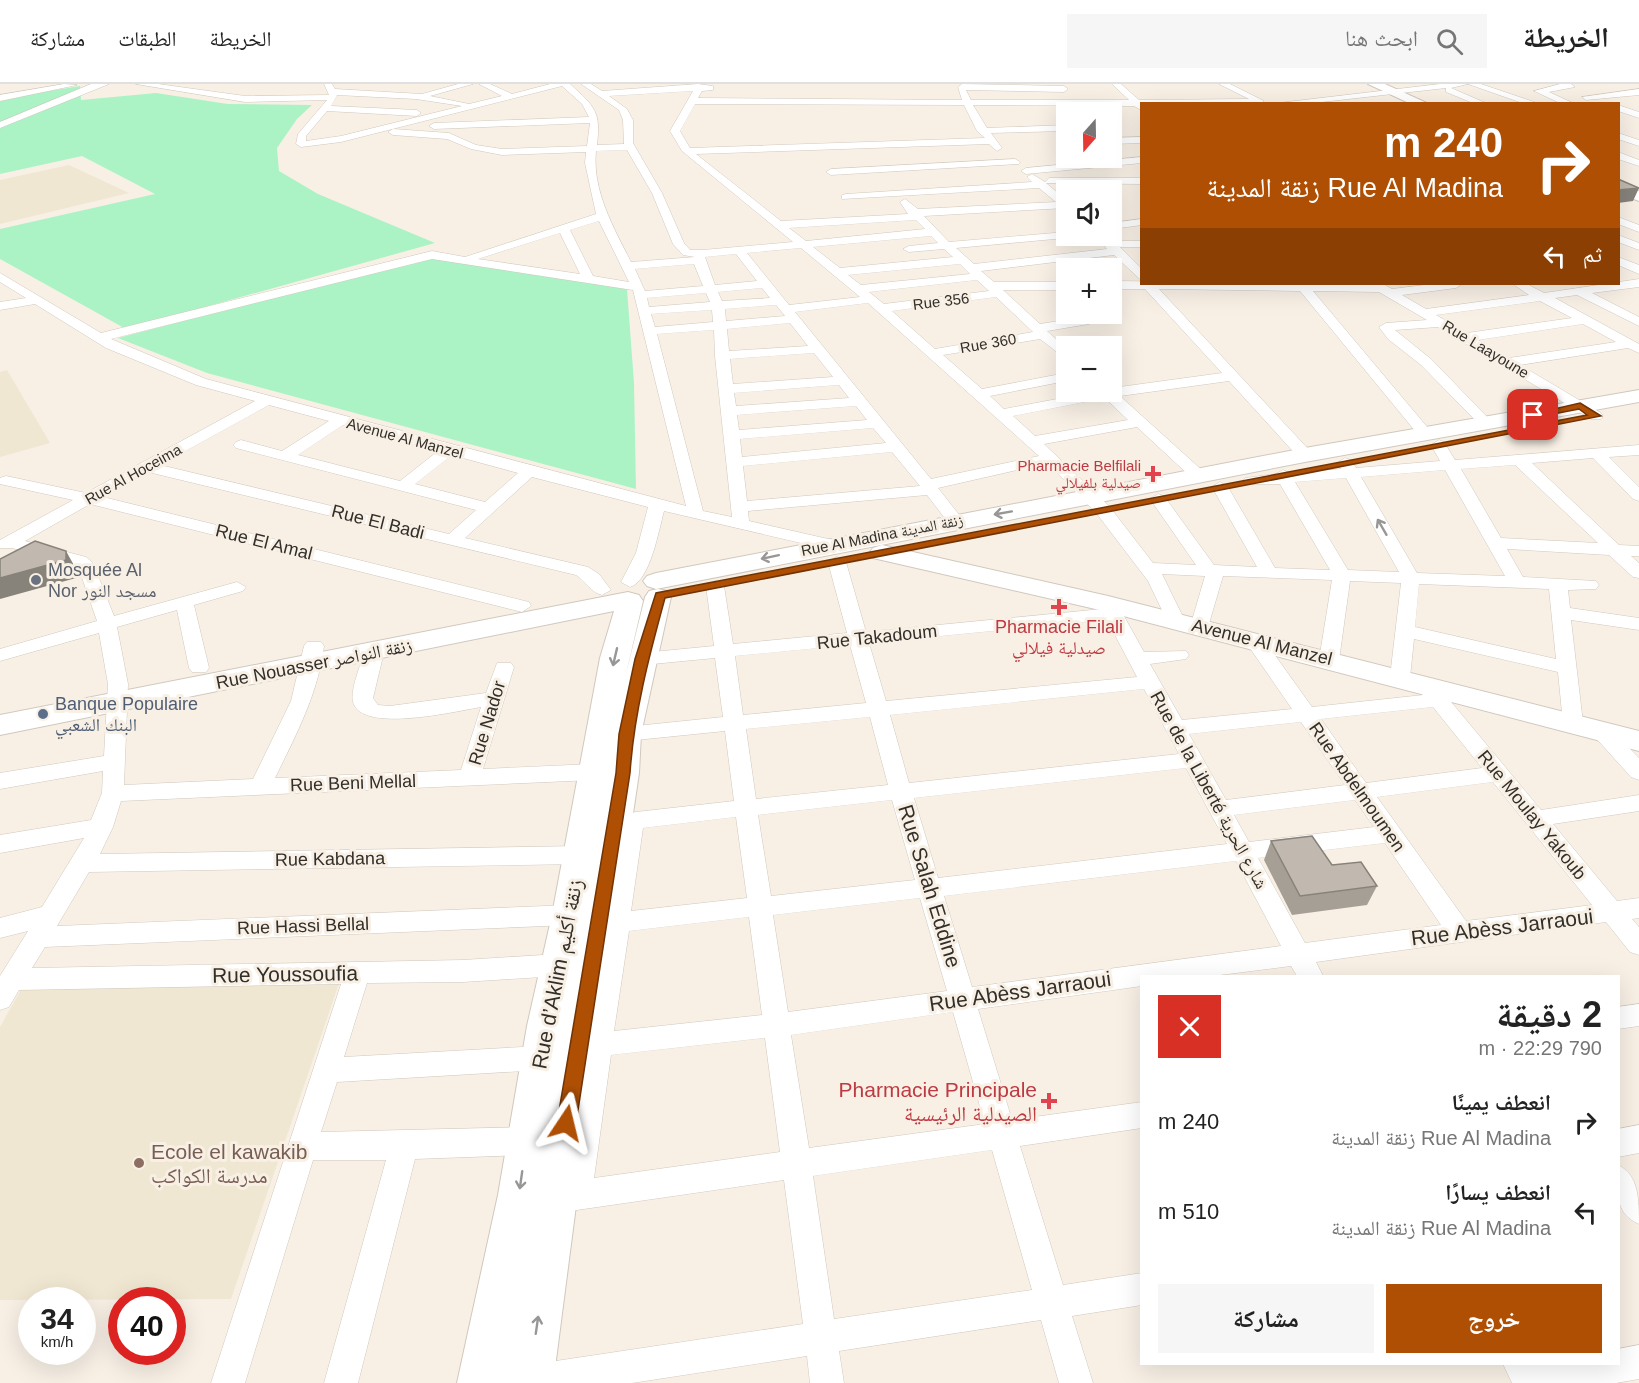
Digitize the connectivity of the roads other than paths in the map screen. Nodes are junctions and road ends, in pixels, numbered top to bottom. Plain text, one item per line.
1 (92, 84) edge
2 (105, 84) edge
3 (140, 84) edge
4 (166, 84) edge
5 (354, 84) edge
6 (469, 84) edge
7 (509, 84) edge
8 (565, 84) edge
9 (628, 84) edge
10 (1245, 84) edge
11 (1364, 84) edge
12 (1464, 84) edge
13 (1472, 84) edge
14 (1608, 84) edge
15 (412, 85) edge
16 (1435, 85) edge
17 (56, 86) edge
18 (155, 86) junction
19 (487, 86) edge
20 (701, 86) edge
21 (1227, 86) edge
22 (1563, 86) edge
23 (595, 87) edge
24 (962, 87) edge
25 (723, 88) dead end
26 (1116, 88) edge
27 (1209, 88) dead end
28 (1313, 88) dead end
29 (826, 89) dead end
30 (1075, 89) dead end
31 (1384, 89) edge
32 (662, 90) junction
33 (951, 90) dead end
34 (1133, 90) dead end
35 (392, 91) junction
36 (332, 93) edge
37 (380, 93) junction
38 (1637, 93) edge
39 (416, 96) junction
40 (512, 97) junction
41 (1586, 97) junction
42 (0, 98) edge
43 (1334, 98) junction
44 (432, 99) junction
45 (612, 100) junction
46 (1526, 100) junction
47 (691, 101) junction
48 (823, 102) junction
49 (1264, 102) edge
50 (1294, 102) edge
51 (1343, 102) edge
52 (1408, 102) edge
53 (1418, 102) edge
54 (1479, 102) edge
55 (1512, 102) edge
56 (1531, 102) edge
57 (1566, 102) edge
58 (1600, 102) edge
59 (968, 103) junction
60 (404, 104) junction
61 (1139, 105) edge
62 (470, 107) junction
63 (1639, 107) edge
64 (326, 108) junction
65 (1620, 109) edge
66 (392, 112) junction
67 (439, 115) junction
68 (1639, 115) edge
69 (318, 117) junction
70 (595, 120) junction
71 (406, 123) junction
72 (0, 125) edge
73 (309, 127) junction
74 (320, 128) dead end
75 (332, 128) dead end
76 (1056, 129) edge
77 (377, 130) junction
78 (982, 131) junction
79 (1639, 133) edge
80 (544, 135) junction
81 (1620, 136) edge
82 (1620, 137) edge
83 (1140, 140) edge
84 (1122, 141) edge
85 (1639, 143) edge
86 (998, 145) junction
87 (819, 146) junction
88 (630, 147) junction
89 (591, 148) junction
90 (484, 149) junction
91 (687, 151) junction
92 (1140, 151) edge
93 (1122, 152) edge
94 (953, 154) dead end
95 (1620, 156) edge
96 (1015, 159) junction
97 (483, 160) dead end
98 (1140, 160) edge
99 (1637, 161) edge
100 (1620, 162) edge
101 (831, 172) junction
102 (1027, 173) junction
103 (1140, 181) edge
104 (1040, 183) junction
105 (1620, 184) edge
106 (839, 186) junction
107 (1620, 188) edge
108 (1639, 191) edge
109 (1639, 196) edge
110 (846, 197) junction
111 (1056, 197) edge
112 (904, 202) dead end
113 (1056, 206) edge
114 (915, 215) junction
115 (602, 216) junction
116 (859, 220) junction
117 (1620, 220) edge
118 (1140, 222) edge
119 (777, 225) junction
120 (1122, 225) edge
121 (563, 228) junction
122 (1639, 229) edge
123 (932, 232) junction
124 (789, 234) junction
125 (1056, 236) edge
126 (1620, 239) edge
127 (679, 244) junction
128 (1140, 244) edge
129 (802, 245) junction
130 (946, 245) junction
131 (1112, 246) edge
132 (1639, 247) edge
133 (1114, 248) junction
134 (900, 250) dead end
135 (538, 254) junction
136 (742, 254) junction
137 (842, 256) dead end
138 (1639, 257) edge
139 (819, 258) junction
140 (468, 259) junction
141 (1620, 259) edge
142 (698, 260) junction
143 (1620, 260) edge
144 (1136, 264) edge
145 (628, 266) junction
146 (972, 268) junction
147 (1639, 270) edge
148 (756, 272) junction
149 (837, 272) junction
150 (588, 278) junction
151 (703, 281) junction
152 (3, 282) edge
153 (1140, 282) edge
154 (1639, 283) edge
155 (766, 284) junction
156 (1122, 284) edge
157 (1620, 284) edge
158 (1148, 285) edge
159 (1264, 285) edge
160 (1438, 285) edge
161 (1521, 285) edge
162 (641, 286) junction
163 (1048, 286) junction
164 (1056, 286) edge
165 (1303, 286) edge
166 (1598, 286) edge
167 (1383, 288) edge
168 (859, 289) junction
169 (996, 290) junction
170 (1580, 292) junction
171 (1056, 293) edge
172 (1542, 298) junction
173 (871, 299) junction
174 (37, 300) junction
175 (0, 306) edge
176 (718, 307) junction
177 (882, 308) junction
178 (788, 310) junction
179 (645, 311) junction
180 (1425, 313) junction
181 (1582, 320) junction
182 (1639, 322) edge
183 (1443, 323) junction
184 (1072, 324) edge
185 (719, 325) junction
186 (650, 331) junction
187 (1041, 331) junction
188 (1468, 337) junction
189 (99, 338) junction
190 (1056, 345) edge
191 (1634, 346) edge
192 (820, 349) junction
193 (933, 353) junction
194 (723, 356) junction
195 (1509, 362) junction
196 (1232, 376) junction
197 (1056, 379) edge
198 (845, 380) junction
199 (726, 389) junction
200 (1122, 390) edge
201 (979, 394) junction
202 (1639, 396) edge
203 (266, 401) junction
204 (862, 401) junction
205 (1060, 402) edge
206 (1119, 402) edge
207 (1639, 408) edge
208 (729, 411) junction
209 (1588, 411) junction
210 (1002, 414) junction
211 (339, 421) junction
212 (1140, 422) junction
213 (879, 423) junction
214 (1486, 423) junction
215 (731, 435) junction
216 (1432, 440) junction
217 (1033, 441) junction
218 (241, 445) dead end
219 (897, 447) junction
220 (449, 450) junction
221 (1598, 454) junction
222 (1635, 454) edge
223 (1305, 455) junction
224 (285, 456) junction
225 (1051, 458) junction
226 (1519, 460) junction
227 (734, 462) junction
228 (1451, 466) junction
229 (147, 467) junction
230 (1348, 469) junction
231 (529, 471) junction
232 (1198, 475) junction
233 (1284, 477) junction
234 (6, 482) dead end
235 (403, 486) junction
236 (929, 487) junction
237 (1220, 487) junction
238 (1639, 496) edge
239 (1158, 499) junction
240 (87, 500) junction
241 (1097, 503) junction
242 (657, 504) junction
243 (739, 507) junction
244 (488, 508) junction
245 (696, 514) junction
246 (956, 521) junction
247 (741, 524) junction
248 (453, 540) junction
249 (1495, 543) junction
250 (5, 544) edge
251 (1614, 549) junction
252 (1639, 550) edge
253 (834, 553) junction
254 (882, 553) junction
255 (1147, 568) junction
256 (1212, 570) junction
257 (1269, 572) junction
258 (1639, 573) edge
259 (1342, 575) junction
260 (1412, 578) junction
261 (1517, 582) junction
262 (1558, 584) junction
263 (1590, 585) dead end
264 (715, 586) junction
265 (237, 587) dead end
266 (638, 590) junction
267 (184, 602) junction
268 (522, 606) junction
269 (1110, 609) junction
270 (1563, 613) junction
271 (107, 624) junction
272 (1188, 624) junction
273 (1639, 624) edge
274 (1406, 631) junction
275 (859, 638) junction
276 (1255, 641) junction
277 (724, 651) junction
278 (374, 652) junction
279 (0, 654) edge
280 (313, 655) junction
281 (1179, 655) dead end
282 (0, 659) edge
283 (642, 659) junction
284 (1138, 659) junction
285 (1329, 660) junction
286 (504, 667) dead end
287 (200, 668) junction
288 (1568, 668) junction
289 (1150, 682) junction
290 (1421, 687) junction
291 (118, 693) junction
292 (494, 699) junction
293 (0, 708) edge
294 (879, 710) junction
295 (1306, 715) junction
296 (1574, 723) junction
297 (734, 724) junction
298 (0, 725) edge
299 (1175, 728) junction
300 (1600, 730) junction
301 (626, 734) junction
302 (1639, 741) edge
303 (116, 760) junction
304 (1192, 760) junction
305 (593, 772) junction
306 (1639, 772) edge
307 (1499, 774) junction
308 (469, 779) junction
309 (0, 781) edge
310 (260, 786) junction
311 (901, 792) junction
312 (1361, 792) junction
313 (113, 793) junction
314 (1639, 803) edge
315 (746, 809) junction
316 (1219, 809) junction
317 (1535, 819) junction
318 (102, 827) junction
319 (1391, 834) junction
320 (0, 844) edge
321 (1242, 851) junction
322 (579, 855) junction
323 (82, 863) junction
324 (930, 888) junction
325 (760, 905) junction
326 (1639, 908) edge
327 (1612, 913) junction
328 (51, 915) junction
329 (596, 920) junction
330 (0, 928) edge
331 (1460, 933) junction
332 (37, 937) junction
333 (1639, 945) edge
334 (1304, 965) edge
335 (558, 966) junction
336 (357, 973) junction
337 (1204, 975) edge
338 (1140, 981) edge
339 (4, 990) edge
340 (964, 999) junction
341 (1639, 1015) edge
342 (1620, 1018) edge
343 (777, 1025) junction
344 (589, 1046) junction
345 (541, 1058) junction
346 (326, 1070) junction
347 (1140, 1115) edge
348 (1003, 1135) junction
349 (1639, 1138) edge
350 (527, 1141) junction
351 (1620, 1143) edge
352 (302, 1146) junction
353 (404, 1146) junction
354 (796, 1164) junction
355 (1620, 1182) edge
356 (566, 1197) junction
357 (1639, 1209) edge
358 (1140, 1288) edge
359 (1052, 1303) junction
360 (821, 1338) junction
361 (1639, 1362) edge
362 (1521, 1365) edge
363 (529, 1382) edge
364 (228, 1383) edge
365 (340, 1383) edge
366 (481, 1383) edge
367 (827, 1383) edge
368 (1076, 1383) edge
369 (1531, 1383) edge

1 - 2 street
1 - 17 street
1 - 72 street
3 - 18 street
4 - 18 street
5 - 35 street
6 - 39 street
7 - 19 street
8 - 40 street
8 - 70 street
9 - 23 street
10 - 21 street
11 - 31 main road
12 - 16 street
13 - 46 street
14 - 38 street
15 - 35 street
16 - 31 street
16 - 54 street
17 - 42 street
18 - 36 street
19 - 40 street
19 - 44 street
20 - 25 street
20 - 32 street
20 - 47 street
21 - 27 street
21 - 49 street
22 - 41 street
22 - 57 street
23 - 32 street
23 - 45 street
24 - 30 street
24 - 33 street
24 - 59 street
26 - 34 street
26 - 61 street
28 - 43 street
29 - 48 street
31 - 43 street
31 - 52 main road
31 - 53 main road
32 - 45 street
35 - 37 street
36 - 37 street
36 - 60 street
36 - 64 street
37 - 39 street
38 - 41 street
39 - 44 street
39 - 60 street
40 - 62 street
41 - 58 street
43 - 50 street
43 - 51 street
44 - 62 street
45 - 88 street
46 - 55 street
46 - 56 street
47 - 48 street
47 - 91 street
48 - 59 street
59 - 61 street
59 - 78 street
60 - 62 street
60 - 66 street
62 - 67 street
63 - 65 street
64 - 66 street
64 - 69 street
65 - 68 street
66 - 67 street
67 - 71 street
69 - 71 street
69 - 73 street
70 - 80 street
70 - 89 street
71 - 77 street
71 - 80 street
73 - 74 street
73 - 77 street
75 - 77 street
76 - 78 street
77 - 90 street
78 - 86 street
79 - 81 street
80 - 89 street
80 - 90 street
82 - 85 street
83 - 84 street
86 - 87 street
86 - 94 street
86 - 96 street
87 - 91 street
87 - 101 street
88 - 89 street
88 - 127 street
89 - 115 street
90 - 97 street
91 - 119 street
92 - 93 street
95 - 99 street
96 - 101 street
96 - 102 street
98 - 102 street
99 - 100 street
101 - 106 street
102 - 104 street
102 - 106 street
103 - 104 street
104 - 110 street
104 - 111 street
105 - 108 main road
106 - 110 street
107 - 109 main road
110 - 116 street
112 - 114 street
113 - 114 street
114 - 116 street
114 - 123 street
115 - 121 street
115 - 145 street
116 - 119 street
117 - 122 street
118 - 120 street
119 - 124 street
121 - 135 street
121 - 150 street
123 - 129 street
123 - 130 street
124 - 127 street
124 - 129 street
125 - 130 street
126 - 132 street
127 - 136 street
128 - 133 street
129 - 136 street
129 - 139 street
130 - 134 street
130 - 146 street
131 - 133 street
133 - 144 street
133 - 146 street
135 - 140 street
135 - 140 street
135 - 150 street
136 - 142 street
136 - 148 street
137 - 139 street
138 - 141 street
139 - 149 street
140 - 189 street
142 - 145 street
142 - 151 street
143 - 147 street
145 - 162 street
146 - 149 street
146 - 168 street
146 - 169 street
148 - 151 street
148 - 155 street
149 - 168 street
150 - 162 street
151 - 155 street
151 - 162 street
151 - 176 street
152 - 174 street, Avenue Al Manzel
153 - 156 street
154 - 157 street
155 - 178 street
158 - 196 street
159 - 165 street
160 - 167 street
161 - 172 street
162 - 179 street
163 - 164 street, Rue 356
163 - 169 street, Rue 356
163 - 171 street
165 - 167 street
165 - 216 street
166 - 170 street
167 - 180 street, Rue Laayoune
168 - 173 street
169 - 177 street, Rue 356
169 - 187 street
170 - 172 street
170 - 182 street
172 - 180 street
172 - 181 street
173 - 177 street
173 - 178 street
174 - 175 street
174 - 189 street, Avenue Al Manzel
176 - 178 street
176 - 179 street
176 - 185 street
177 - 193 street
178 - 185 street
178 - 192 street
179 - 186 street
180 - 183 street, Rue Laayoune
181 - 188 street
181 - 191 street
183 - 188 street, Rue Laayoune
183 - 214 street
184 - 187 street, Rue 360
185 - 186 street
185 - 194 street
186 - 245 street
187 - 190 street
187 - 193 street, Rue 360
188 - 195 street, Rue Laayoune
189 - 203 street, Avenue Al Manzel
191 - 195 street
192 - 194 street
192 - 198 street
193 - 201 street
194 - 199 street
195 - 209 street, Rue Laayoune
196 - 200 street
196 - 223 street
197 - 201 street
198 - 199 street
198 - 204 street
199 - 208 street
201 - 210 street
202 - 209 main road, Rue Al Madina زنقة المدينة
203 - 211 street, Avenue Al Manzel
203 - 229 street, Rue Al Hoceima
204 - 208 street
204 - 213 street
205 - 210 street
206 - 212 street
207 - 209 main road, Rue Al Madina زنقة المدينة
208 - 215 street
209 - 214 main road, Rue Al Madina زنقة المدينة
209 - 216 main road, Rue Al Madina زنقة المدينة
210 - 217 street
211 - 220 street, Avenue Al Manzel
211 - 224 street
212 - 217 street
212 - 232 street
213 - 215 street
213 - 219 street
214 - 216 main road, Rue Al Madina زنقة المدينة
215 - 227 street
216 - 223 main road, Rue Al Madina زنقة المدينة
216 - 228 street
216 - 230 main road, Rue Al Madina زنقة المدينة
217 - 225 street
218 - 224 street
219 - 227 street
219 - 236 street
220 - 231 street, Avenue Al Manzel
220 - 235 street
221 - 222 street
221 - 226 street
221 - 238 street
223 - 232 main road, Rue Al Madina زنقة المدينة
224 - 235 street
225 - 236 street
225 - 241 street
226 - 228 street
226 - 251 street
227 - 243 street
228 - 230 street
228 - 249 street
229 - 240 street, Rue Al Hoceima
229 - 248 street, Rue El Badi
230 - 233 main road, Rue Al Madina زنقة المدينة
260 -> 230 street
231 - 242 street, Avenue Al Manzel
231 - 244 street
232 - 241 main road, Rue Al Madina زنقة المدينة
233 - 237 main road, Rue Al Madina زنقة المدينة
233 - 259 street
234 - 240 street, Rue El Amal
235 - 244 street
236 - 243 street
236 - 246 street
237 - 239 main road, Rue Al Madina زنقة المدينة
237 - 257 street
239 - 241 main road, Rue Al Madina زنقة المدينة
239 - 256 street
240 - 250 street, Rue Al Hoceima
240 - 268 street, Rue El Amal
241 -> 246 main road, Rue Al Madina زنقة المدينة
241 - 254 main road, Rue Al Madina زنقة المدينة
241 - 255 street
242 - 245 street, Avenue Al Manzel
242 - 266 street, Rue d’Aklim زنقة أكليم
243 - 247 street
244 - 248 street
245 - 247 street, Avenue Al Manzel
246 - 253 main road, Rue Al Madina زنقة المدينة
247 - 253 street, Avenue Al Manzel
248 - 266 street, Rue El Badi
249 - 251 street
249 - 261 street
250 - 271 street
251 - 252 street
251 - 258 street
253 - 254 main road, Rue Al Madina زنقة المدينة
253 - 264 main road, Rue Al Madina زنقة المدينة
253 -> 266 main road, Rue Al Madina زنقة المدينة
253 - 275 street, Rue Salah Eddine
254 - 269 main road, Avenue Al Manzel
255 - 256 street
255 - 272 street
256 - 257 street
256 - 272 street
257 - 259 street
259 - 260 street
259 - 285 street
260 - 261 street
260 - 274 street
261 - 262 street
262 - 263 street
262 - 270 street
264 - 266 main road, Rue Al Madina زنقة المدينة
264 - 277 street
265 - 267 street
266 - 268 main road, Rue Nouasser زنقة النواصر
266 - 278 main road, Rue Nouasser زنقة النواصر
266 - 283 main road, Rue d’Aklim زنقة أكليم
266 -> 305 main road, Rue d’Aklim زنقة أكليم
267 - 271 street
267 - 287 street
268 - 280 main road, Rue Nouasser زنقة النواصر
269 - 272 main road, Avenue Al Manzel
269 - 275 street, Rue Takadoum
269 - 284 street, Rue de la Liberté شارع الحرية
270 - 273 street
270 - 288 street
271 - 279 street
271 - 291 street
272 - 276 main road, Avenue Al Manzel
274 - 288 street
274 - 290 street
275 - 277 street, Rue Takadoum
275 - 294 street, Rue Salah Eddine
276 - 285 main road, Avenue Al Manzel
276 - 295 street, Rue Abdelmoumen
277 - 283 street, Rue Takadoum
277 - 297 street
278 - 280 main road, Rue Nouasser زنقة النواصر
278 - 292 street
279 - 282 street
280 - 287 main road, Rue Nouasser زنقة النواصر
280 - 291 main road, Rue Nouasser زنقة النواصر
280 - 310 street
281 - 284 street
283 - 301 main road, Rue d’Aklim زنقة أكليم
284 - 289 street, Rue de la Liberté شارع الحرية
285 - 290 main road, Avenue Al Manzel
286 - 292 street, Rue Nador
287 - 291 main road, Rue Nouasser زنقة النواصر
288 - 296 street
289 - 294 street
289 - 299 street, Rue de la Liberté شارع الحرية
290 - 295 street
290 - 296 main road, Avenue Al Manzel
290 - 307 street, Rue Moulay Yakoub
291 - 293 main road, Rue Nouasser زنقة النواصر
291 - 298 main road, Rue Nouasser زنقة النواصر
291 - 303 street
292 - 308 street, Rue Nador
294 - 297 street
294 - 311 street, Rue Salah Eddine
295 - 299 street
295 - 312 street, Rue Abdelmoumen
296 - 300 main road, Avenue Al Manzel
297 - 301 street
297 - 315 street
299 - 304 street, Rue de la Liberté شارع الحرية
300 - 302 main road, Avenue Al Manzel
300 - 306 street
301 - 329 main road, Rue d’Aklim زنقة أكليم
303 - 309 street
303 - 313 street
304 - 311 street
304 - 316 street, Rue de la Liberté شارع الحرية
305 - 308 street, Rue Beni Mellal
305 - 322 main road, Rue d’Aklim زنقة أكليم
307 - 312 street
307 - 317 street, Rue Moulay Yakoub
308 - 310 street, Rue Beni Mellal
310 - 313 street, Rue Beni Mellal
311 - 315 street
311 - 324 street, Rue Salah Eddine
312 - 316 street
312 - 319 street, Rue Abdelmoumen
313 - 318 street
314 - 317 street
315 - 325 street
315 - 329 street
316 - 321 street, Rue de la Liberté شارع الحرية
317 - 327 street, Rue Moulay Yakoub
318 - 320 street
318 - 323 street
319 - 321 street, Rue Hassi Bellal
319 - 331 street, Rue Abdelmoumen
321 - 324 street, Rue Hassi Bellal
321 - 334 street, Rue de la Liberté شارع الحرية
322 - 323 street, Rue Kabdana
322 - 329 main road, Rue d’Aklim زنقة أكليم
323 - 328 street
324 - 325 street, Rue Hassi Bellal
324 - 340 street, Rue Salah Eddine
325 - 329 street, Rue Hassi Bellal
325 - 343 street
326 - 327 street, Rue Abèss Jarraoui
327 - 331 street, Rue Abèss Jarraoui
327 - 333 street, Rue Moulay Yakoub
328 - 330 street
328 - 332 street
329 - 332 street, Rue Hassi Bellal
329 - 335 main road, Rue d’Aklim زنقة أكليم
329 - 344 main road, Rue d’Aklim زنقة أكليم
331 - 334 street, Rue Abèss Jarraoui
332 - 339 street
334 - 337 street, Rue Abèss Jarraoui
335 - 336 street, Rue Youssoufia
335 - 345 main road, Rue d’Aklim زنقة أكليم
336 - 339 street, Rue Youssoufia
336 - 346 street
338 - 340 street, Rue Abèss Jarraoui
340 - 343 street, Rue Abèss Jarraoui
340 - 348 street, Rue Salah Eddine
341 - 342 street
343 - 344 street, Rue Abèss Jarraoui
343 - 354 street
344 - 356 main road, Rue d’Aklim زنقة أكليم
345 - 346 street
345 - 350 main road, Rue d’Aklim زنقة أكليم
346 - 352 street
347 - 348 street
348 - 354 street
348 - 359 street, Rue Salah Eddine
349 - 351 street
350 - 353 street
350 -> 366 main road, Rue d’Aklim زنقة أكليم
352 - 353 street
352 - 364 street
353 - 365 street
354 - 356 street
354 - 360 street
355 - 357 street
363 -> 356 main road, Rue d’Aklim زنقة أكليم
358 - 359 street
359 - 360 street
359 - 368 street, Rue Salah Eddine
360 - 363 street
360 - 367 street
361 - 369 street
362 - 369 street

